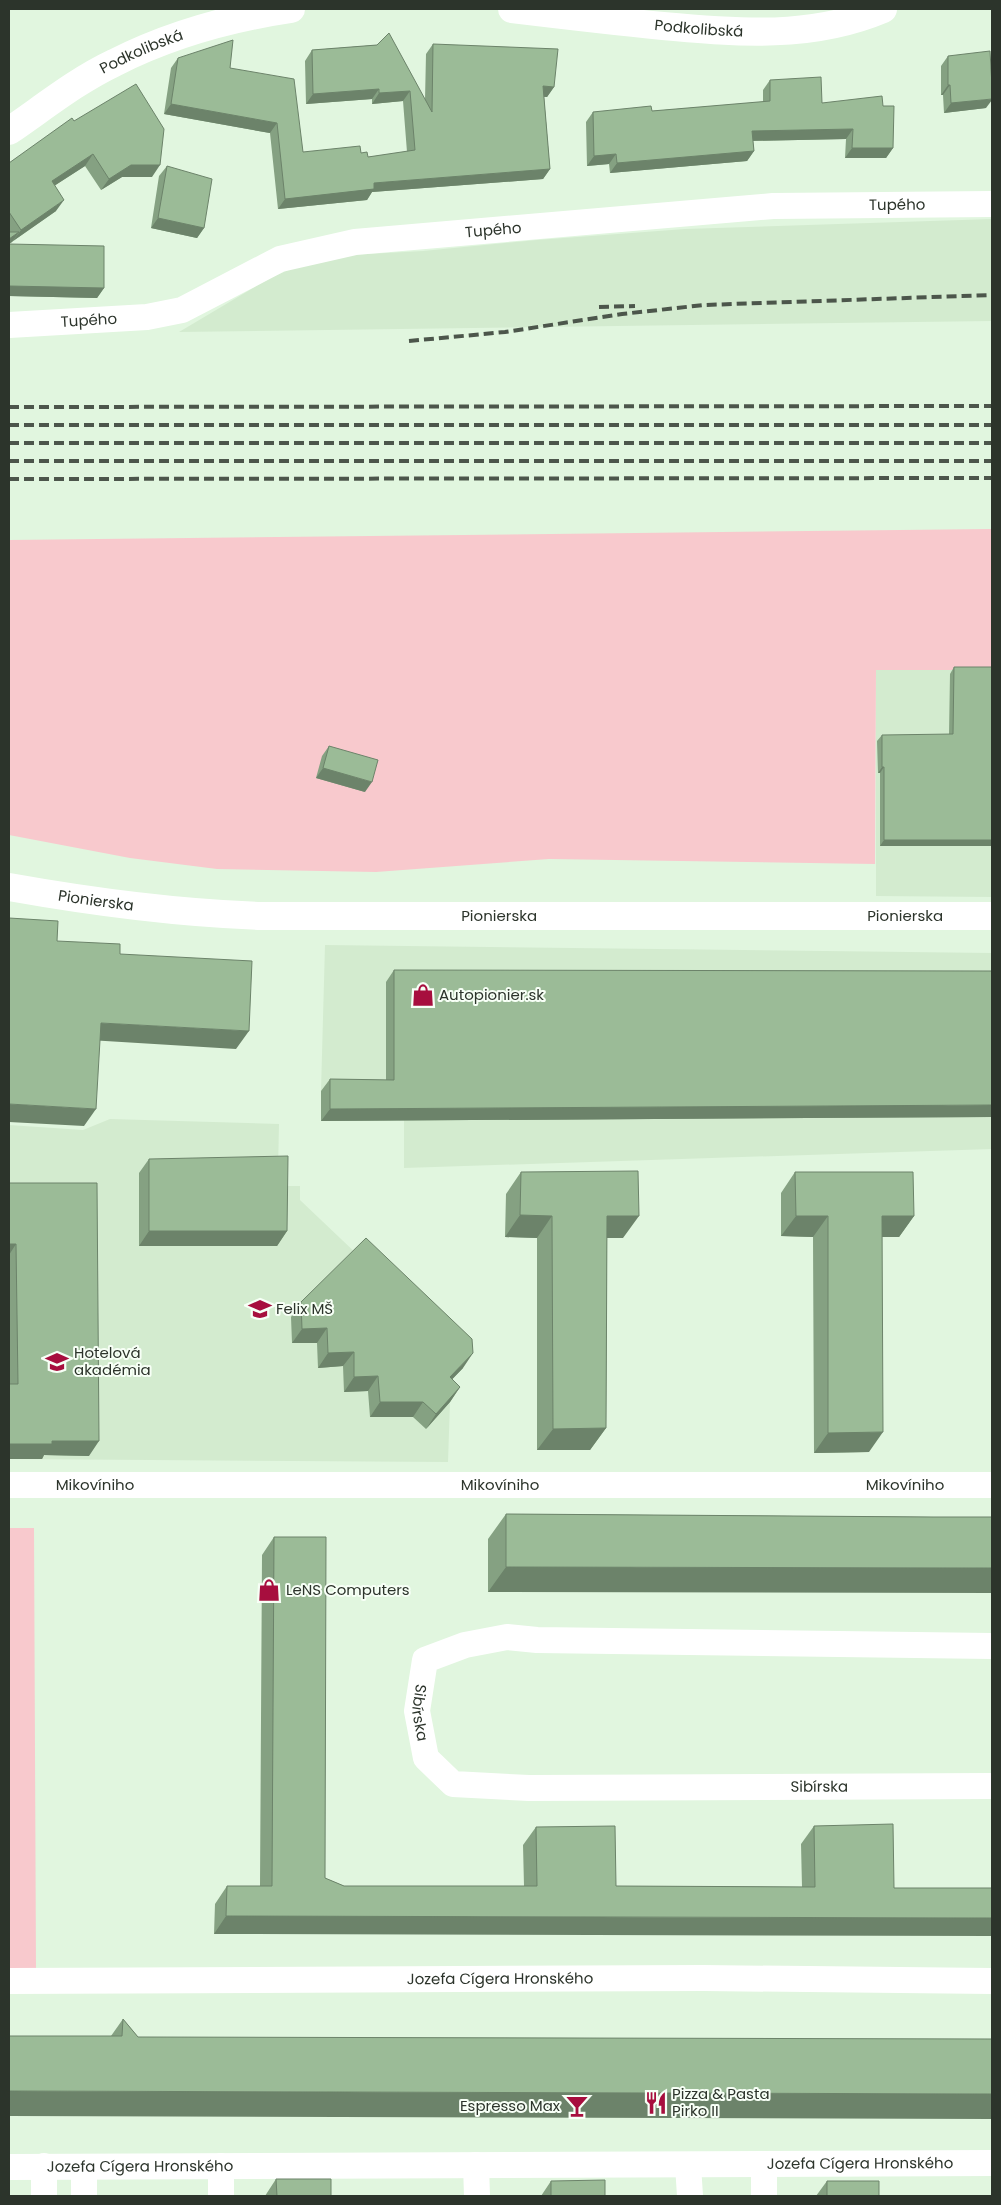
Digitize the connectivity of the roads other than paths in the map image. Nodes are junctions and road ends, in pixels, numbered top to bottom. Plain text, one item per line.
1 (291, 9) edge
2 (512, 9) edge
3 (883, 9) edge
4 (9, 132) edge
5 (992, 204) edge
6 (9, 325) edge
7 (9, 887) edge
8 (992, 916) edge
9 (9, 1485) edge
10 (992, 1485) edge
11 (992, 1646) edge
12 (992, 1786) edge
13 (9, 1981) edge
14 (992, 1981) edge
15 (992, 2163) edge
16 (764, 2164) junction
17 (476, 2165) junction
18 (688, 2165) junction
19 (44, 2166) junction
20 (221, 2166) junction
21 (9, 2167) edge
22 (84, 2167) junction
23 (44, 2196) edge
24 (84, 2196) edge
25 (221, 2196) edge
26 (477, 2196) edge
27 (690, 2196) edge
28 (764, 2196) edge

1 - 4 street, Podkolibská
2 - 3 street, Podkolibská
5 - 6 street, Tupého
7 - 8 street, Pionierska
9 - 10 street, Mikovíniho
11 - 12 street, Sibírska
13 - 14 street, Jozefa Cígera Hronského
15 - 16 street, Jozefa Cígera Hronského
16 - 18 street, Jozefa Cígera Hronského
16 - 28 street
17 - 18 street, Jozefa Cígera Hronského
17 - 20 street, Jozefa Cígera Hronského
17 - 26 street
18 - 27 street
19 - 21 street, Jozefa Cígera Hronského
19 - 22 street, Jozefa Cígera Hronského
19 - 23 street
20 - 22 street, Jozefa Cígera Hronského
20 - 25 street
22 - 24 street

